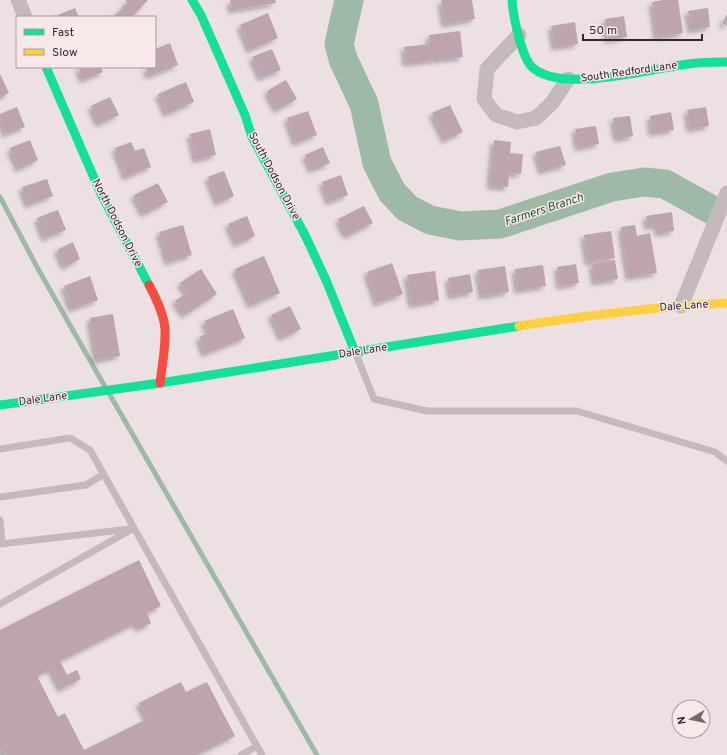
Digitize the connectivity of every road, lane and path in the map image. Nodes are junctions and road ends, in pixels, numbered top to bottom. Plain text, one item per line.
1 (18, 0) edge
2 (192, 0) edge
3 (512, 0) edge
4 (25, 16) edge
5 (519, 34) junction
6 (727, 62) edge
7 (46, 68) edge
8 (568, 79) junction
9 (727, 193) edge
10 (727, 302) edge
11 (681, 306) junction
12 (355, 352) junction
13 (160, 383) junction
14 (0, 405) edge
15 (0, 449) edge
16 (727, 460) edge
17 (104, 474) junction
18 (0, 497) edge
19 (0, 520) edge
20 (134, 528) junction
21 (1, 543) edge
22 (0, 604) edge
23 (257, 746) junction
24 (241, 755) edge
25 (262, 755) edge

1 - 4 street
2 - 12 street, South Dodson Drive
3 - 5 street, South Redford Lane
5 - 8 street, South Redford Lane
5 - 8 street
6 - 8 street, South Redford Lane
7 - 13 street, North Dodson Drive
9 - 11 street
10 - 11 street, Dale Lane
11 - 12 street, Dale Lane
12 - 13 street, Dale Lane
12 - 16 lane
13 - 14 street, Dale Lane
15 - 17 lane
17 - 18 lane
17 - 20 lane
19 - 21 lane
20 - 21 lane
20 - 22 lane
20 - 23 lane
23 - 24 lane
23 - 25 lane

